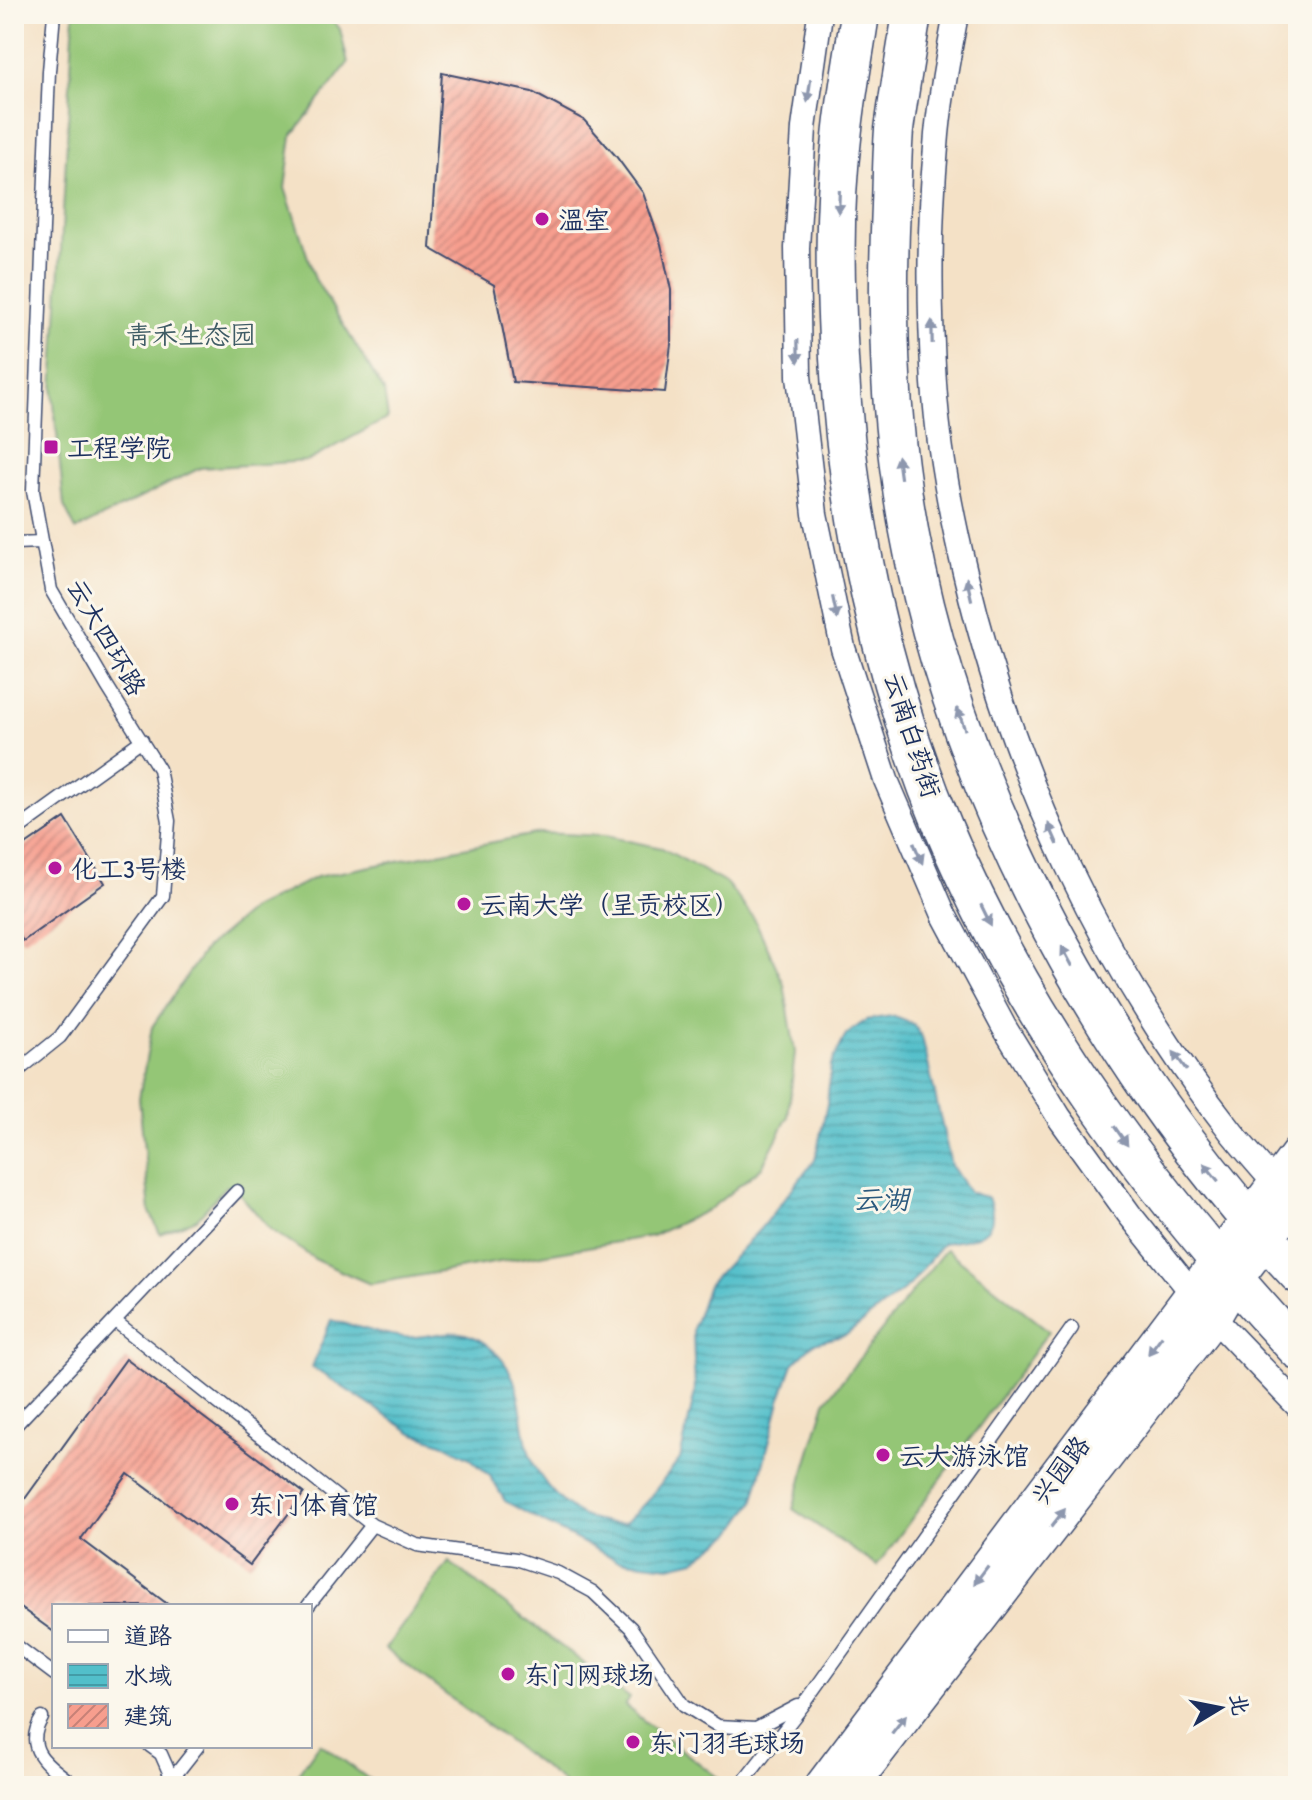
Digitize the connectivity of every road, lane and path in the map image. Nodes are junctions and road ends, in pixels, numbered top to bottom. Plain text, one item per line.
1 (54, 14) edge
2 (820, 14) edge
3 (860, 14) edge
4 (912, 14) edge
5 (956, 14) edge
6 (42, 542) junction
7 (14, 543) edge
8 (142, 740) junction
9 (14, 832) edge
10 (14, 1074) edge
11 (1298, 1154) edge
12 (237, 1191) dead end
13 (1291, 1198) edge
14 (1257, 1230) junction
15 (1227, 1270) junction
16 (1298, 1274) edge
17 (1203, 1306) junction
18 (115, 1321) junction
19 (1072, 1328) dead end
20 (1298, 1350) edge
21 (1298, 1406) edge
22 (14, 1427) edge
23 (372, 1525) junction
24 (310, 1604) edge
25 (14, 1644) edge
26 (52, 1672) edge
27 (805, 1703) junction
28 (42, 1718) dead end
29 (153, 1748) edge
30 (197, 1748) edge
31 (172, 1784) edge
32 (76, 1786) edge
33 (740, 1786) edge
34 (822, 1786) edge
35 (851, 1786) edge

1 - 6 lane, 云大四环路
2 -> 17 street
3 -> 15 main road, 云南白药街
14 -> 4 main road, 云南白药街
13 -> 5 street
6 - 7 lane
6 - 8 lane, 云大四环路
8 - 9 lane
8 - 10 lane, 云大四环路
11 - 13 main road, 兴园路
12 - 18 lane
13 - 14 main road, 兴园路
14 - 15 main road, 兴园路
14 - 16 main road, 云南白药街
15 - 17 main road, 兴园路
15 - 20 main road, 云南白药街
17 - 21 street
17 -> 34 main road, 兴园路
35 -> 17 main road, 兴园路
18 - 22 lane
18 - 23 lane
19 - 27 lane
23 - 24 lane
23 - 27 lane
25 - 26 lane
27 - 33 lane
28 - 32 lane
29 - 31 lane
30 - 31 lane

